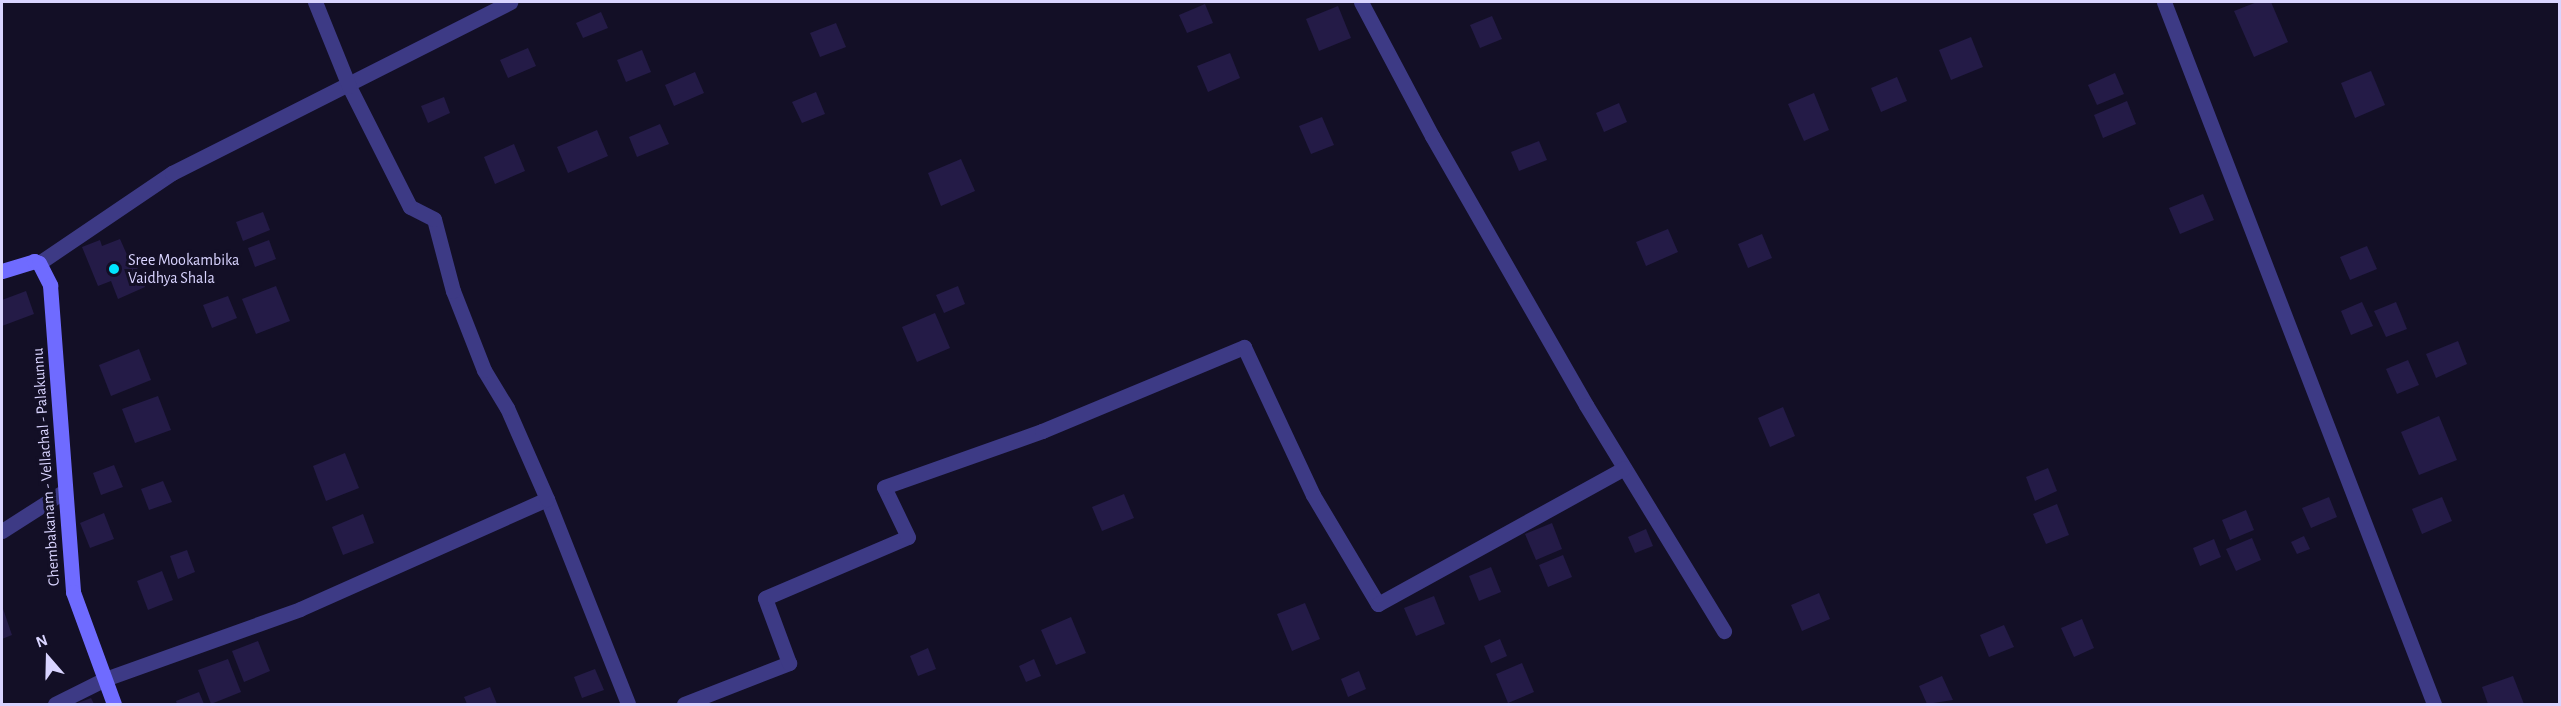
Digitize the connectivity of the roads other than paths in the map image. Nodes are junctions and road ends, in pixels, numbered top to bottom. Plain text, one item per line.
1 (315, 2) edge
2 (510, 2) edge
3 (1361, 2) edge
4 (2164, 2) edge
5 (349, 86) junction
6 (39, 263) junction
7 (2, 271) edge
8 (1624, 468) junction
9 (63, 492) junction
10 (547, 500) junction
11 (2, 531) edge
12 (1724, 631) dead end
13 (105, 679) junction
14 (55, 705) edge
15 (114, 705) edge
16 (628, 705) edge
17 (684, 705) edge
18 (2434, 705) edge

1 - 5 street
2 - 5 street
3 - 8 street
4 - 18 street
5 - 6 street
5 - 10 street
6 - 7 main road
6 - 9 main road, Chembakanam - Vellachal - Palakunnu
8 - 12 street
8 - 17 street
9 - 11 street
9 - 13 main road, Chembakanam - Vellachal - Palakunnu
10 - 13 street
10 - 16 street
13 - 14 street
13 - 15 main road, Chembakanam - Vellachal - Palakunnu

